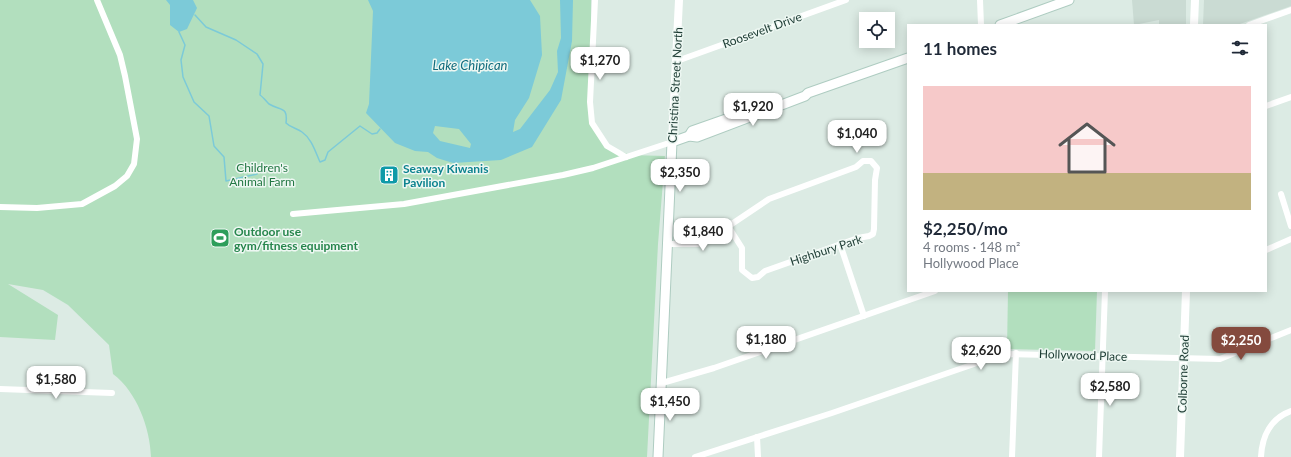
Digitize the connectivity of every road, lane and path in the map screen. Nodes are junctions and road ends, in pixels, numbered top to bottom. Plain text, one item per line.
1 (98, 0) edge
2 (595, 0) edge
3 (680, 0) edge
4 (846, 0) edge
5 (980, 0) edge
6 (1069, 0) edge
7 (1195, 0) edge
8 (1291, 10) edge
9 (981, 24) edge
10 (1003, 24) edge
11 (1194, 24) edge
12 (1252, 24) edge
13 (907, 58) edge
14 (677, 61) junction
15 (1291, 97) edge
16 (1267, 106) edge
17 (672, 142) junction
18 (626, 157) junction
19 (1281, 194) dead end
20 (0, 207) edge
21 (293, 214) dead end
22 (728, 226) junction
23 (1291, 226) edge
24 (1291, 239) edge
25 (666, 244) junction
26 (840, 244) junction
27 (1267, 250) edge
28 (932, 292) edge
29 (1105, 292) edge
30 (1186, 292) edge
31 (864, 316) junction
32 (1291, 330) edge
33 (1016, 353) junction
34 (1102, 356) junction
35 (1184, 359) junction
36 (662, 383) junction
37 (0, 389) edge
38 (112, 393) dead end
39 (1291, 411) edge
40 (757, 437) junction
41 (658, 457) edge
42 (695, 457) edge
43 (758, 457) edge
44 (1012, 457) edge
45 (1099, 457) edge
46 (1180, 457) edge
47 (1261, 457) edge

1 - 20 street
2 - 18 street
3 - 14 street, Christina Street North
4 - 14 street, Roosevelt Drive
5 - 9 street
6 - 10 main road
7 - 11 street
8 - 12 street
13 - 17 main road
14 - 17 street, Christina Street North
15 - 16 street
17 - 18 street
17 - 25 main road, Christina Street North
18 - 21 street
19 - 23 street
22 - 25 street, Highbury Park
22 - 26 street, Highbury Park
22 - 26 street, Highbury Park
24 - 27 street
25 - 36 main road, Christina Street North
26 - 31 street
28 - 31 street
29 - 34 street
30 - 35 street, Colborne Road
31 - 36 street
32 - 35 street, Hollywood Place
33 - 34 street, Hollywood Place
33 - 40 street, Hollywood Place
33 - 44 street
34 - 35 street, Hollywood Place
34 - 45 street
35 - 46 street, Colborne Road
36 - 41 main road, Christina Street North
37 - 38 street
39 - 47 street
40 - 42 street, Hollywood Place
40 - 43 street

